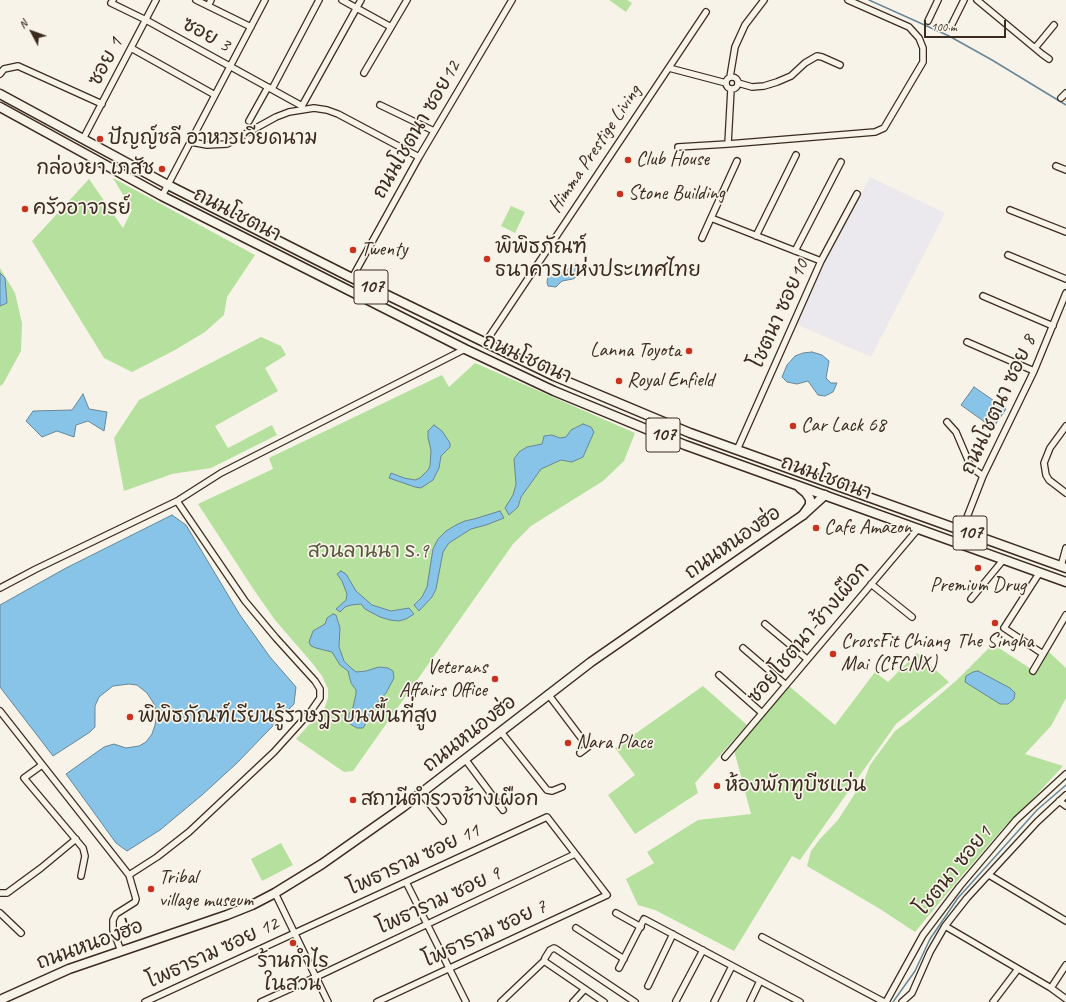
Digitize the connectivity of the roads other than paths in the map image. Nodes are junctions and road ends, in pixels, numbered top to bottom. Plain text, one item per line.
1 (112, 0) edge
2 (156, 0) edge
3 (196, 0) edge
4 (211, 0) edge
5 (266, 0) edge
6 (320, 0) edge
7 (342, 0) edge
8 (361, 0) edge
9 (407, 0) edge
10 (512, 0) edge
11 (848, 0) edge
12 (938, 0) edge
13 (964, 0) edge
14 (977, 0) edge
15 (760, 1) edge
16 (208, 6) junction
17 (357, 8) junction
18 (706, 12) dead end
19 (146, 20) junction
20 (928, 21) dead end
21 (1054, 25) dead end
22 (951, 26) dead end
23 (251, 27) junction
24 (392, 27) junction
25 (131, 48) junction
26 (1035, 48) junction
27 (1049, 59) dead end
28 (840, 65) dead end
29 (230, 66) junction
30 (669, 68) junction
31 (364, 73) dead end
32 (0, 74) edge
33 (730, 77) junction
34 (726, 83) junction
35 (738, 83) junction
36 (270, 88) junction
37 (730, 89) junction
38 (1066, 93) edge
39 (0, 94) edge
40 (215, 96) junction
41 (1061, 98) dead end
42 (102, 104) junction
43 (380, 105) dead end
44 (0, 107) edge
45 (249, 121) dead end
46 (434, 131) junction
47 (83, 139) junction
48 (191, 142) junction
49 (728, 144) junction
50 (678, 147) dead end
51 (796, 155) dead end
52 (419, 157) junction
53 (737, 161) dead end
54 (841, 162) dead end
55 (1056, 166) dead end
56 (1065, 168) edge
57 (168, 185) junction
58 (856, 194) dead end
59 (162, 196) junction
60 (1010, 210) dead end
61 (711, 218) junction
62 (1066, 232) edge
63 (756, 236) junction
64 (702, 238) dead end
65 (796, 251) junction
66 (1008, 255) dead end
67 (821, 261) junction
68 (352, 278) junction
69 (1066, 279) edge
70 (1066, 293) edge
71 (983, 296) dead end
72 (1053, 326) junction
73 (967, 342) dead end
74 (485, 343) junction
75 (465, 349) junction
76 (1034, 371) junction
77 (947, 422) dead end
78 (1066, 426) edge
79 (690, 433) junction
80 (685, 445) junction
81 (738, 450) junction
82 (983, 476) junction
83 (830, 483) junction
84 (796, 486) junction
85 (1066, 493) edge
86 (826, 495) junction
87 (177, 501) junction
88 (803, 515) junction
89 (918, 529) junction
90 (962, 530) junction
91 (1066, 548) edge
92 (1004, 559) junction
93 (1064, 567) edge
94 (1040, 572) junction
95 (1066, 582) edge
96 (871, 584) junction
97 (0, 588) edge
98 (971, 599) dead end
99 (1066, 615) edge
100 (912, 616) dead end
101 (765, 624) dead end
102 (743, 648) dead end
103 (1043, 654) junction
104 (807, 660) junction
105 (1033, 671) dead end
106 (720, 675) dead end
107 (786, 685) junction
108 (548, 694) junction
109 (0, 711) edge
110 (762, 713) junction
111 (501, 732) junction
112 (580, 753) dead end
113 (725, 757) dead end
114 (465, 759) junction
115 (42, 765) junction
116 (1066, 774) edge
117 (562, 787) dead end
118 (421, 793) junction
119 (1066, 795) edge
120 (1059, 801) junction
121 (1066, 806) edge
122 (503, 810) dead end
123 (443, 821) dead end
124 (76, 839) junction
125 (576, 854) junction
126 (129, 875) junction
127 (989, 875) junction
128 (81, 876) dead end
129 (406, 882) junction
130 (0, 893) edge
131 (275, 893) junction
132 (0, 913) edge
133 (616, 913) dead end
134 (1066, 921) edge
135 (428, 924) junction
136 (945, 926) junction
137 (640, 927) junction
138 (576, 928) dead end
139 (295, 932) junction
140 (21, 933) dead end
141 (673, 934) junction
142 (762, 937) dead end
143 (703, 950) junction
144 (121, 951) junction
145 (624, 959) junction
146 (544, 961) junction
147 (1066, 965) edge
148 (732, 966) junction
149 (449, 968) junction
150 (619, 968) dead end
151 (1018, 968) junction
152 (316, 977) junction
153 (760, 981) junction
154 (648, 986) dead end
155 (1051, 988) junction
156 (584, 989) junction
157 (1066, 999) edge
158 (0, 1000) edge
159 (789, 1000) edge
160 (676, 1001) edge
161 (145, 1002) edge
162 (261, 1002) edge
163 (328, 1002) edge
164 (377, 1002) edge
165 (466, 1002) edge
166 (501, 1002) edge
167 (573, 1002) edge
168 (604, 1002) edge
169 (635, 1002) edge
170 (714, 1002) edge
171 (750, 1002) edge
172 (800, 1002) edge
173 (885, 1002) edge
174 (902, 1002) edge
175 (993, 1002) edge

1 - 19 street, ซอย 3
2 - 19 street, ซอย 1
3 - 16 street
4 - 16 street
5 - 23 street
6 - 36 street
7 - 17 street
8 - 17 street
9 - 24 street
10 - 46 street, ถนนโชตนา ซอย12
11 - 49 street
12 - 20 street
13 - 22 street
14 - 26 street
15 - 33 street
16 - 23 street
17 - 24 street
17 - 36 street, ซอย 3
18 - 30 street, Himma Prestige Living
19 - 25 street, ซอย 1
19 - 29 street, ซอย 3
21 - 26 street
23 - 29 street
24 - 31 street
25 - 40 street
25 - 42 street, ซอย 1
26 - 27 street
28 - 35 street
29 - 36 street, ซอย 3
29 - 40 street
30 - 34 street
30 - 74 street, Himma Prestige Living
32 - 42 street
33 - 34 street
33 - 35 street
34 - 37 street
35 - 37 street
36 - 45 street
37 - 49 street
38 - 41 street
39 - 47 main road, ถนนโชตนา / 107
40 - 48 street
42 - 47 street, ซอย 1
43 - 46 street
44 - 59 main road, ถนนโชตนา / 107
46 - 52 street, ถนนโชตนา ซอย12
47 - 57 main road, ถนนโชตนา / 107
48 - 52 street
48 - 57 street
49 - 50 street
51 - 63 street
52 - 68 street, ถนนโชตนา ซอย12
53 - 61 street
54 - 65 street
55 - 56 street
57 - 59 street
57 - 68 main road, ถนนโชตนา / 107
58 - 67 street, โชตนา ซอย10
59 - 75 main road, ถนนโชตนา / 107
60 - 62 street
61 - 63 street
61 - 64 street
63 - 65 street
65 - 67 street
66 - 69 street
67 - 81 street, โชตนา ซอย10
68 - 74 main road, ถนนโชตนา / 107
70 - 72 street, ถนนโชตนา ซอย 8
71 - 72 street
72 - 76 street, ถนนโชตนา ซอย 8
73 - 76 street
74 - 79 main road, ถนนโชตนา / 107
75 - 80 main road, ถนนโชตนา / 107
75 - 87 street
76 - 82 street, ถนนโชตนา ซอย 8
77 - 82 street
78 - 85 street
79 - 80 main road
79 - 81 main road, ถนนโชตนา / 107
80 - 84 main road, ถนนโชตนา / 107
81 - 83 main road, ถนนโชตนา / 107
82 - 90 street, ถนนโชตนา ซอย 8
83 - 86 main road
83 - 90 main road, ถนนโชตนา / 107
84 - 86 main road, ถนนโชตนา / 107
84 - 88 main road
86 - 88 main road, ถนนหนองฮ่อ
86 - 89 main road, ถนนโชตนา / 107
87 - 97 street
87 - 126 street
88 - 108 main road, ถนนหนองฮ่อ
89 - 92 main road, ถนนโชตนา / 107
89 - 96 street, ซอยโชตนา-ช้างเผือก
90 - 93 main road, ถนนโชตนา / 107
91 - 93 street
92 - 94 main road, ถนนโชตนา / 107
92 - 98 street
94 - 95 main road, ถนนโชตนา / 107
94 - 103 street
96 - 100 street
96 - 104 street, ซอยโชตนา-ช้างเผือก
99 - 103 street
101 - 104 street
102 - 107 street
103 - 105 street
104 - 107 street, ซอยโชตนา-ช้างเผือก
106 - 110 street
107 - 110 street, ซอยโชตนา-ช้างเผือก
108 - 111 main road, ถนนหนองฮ่อ
108 - 112 street
109 - 115 street
110 - 113 street, ซอยโชตนา-ช้างเผือก
111 - 114 main road, ถนนหนองฮ่อ
111 - 117 street
114 - 118 main road, ถนนหนองฮ่อ
114 - 122 street
115 - 124 street
115 - 126 street
116 - 173 street, โชตนา ซอย1
118 - 123 street
118 - 131 main road, ถนนหนองฮ่อ
119 - 120 street
120 - 121 street
120 - 127 street
124 - 128 street
124 - 130 street
125 - 129 street, โพธาราม ซอย 11
125 - 135 street, โพธาราม ซอย 9
125 - 149 street, โพธาราม ซอย 7
126 - 144 street
127 - 134 street
127 - 136 street
129 - 135 street
129 - 139 street, โพธาราม ซอย 11
131 - 139 street
131 - 144 main road, ถนนหนองฮ่อ
132 - 140 street
133 - 137 street
135 - 149 street
135 - 152 street, โพธาราม ซอย 9
136 - 151 street
136 - 174 street
137 - 141 street
137 - 145 street
138 - 145 street
139 - 152 street
139 - 161 street, โพธาราม ซอย 12
141 - 143 street
141 - 154 street
142 - 173 street
143 - 148 street
143 - 160 street
144 - 158 main road, ถนนหนองฮ่อ
145 - 150 street
146 - 156 street
146 - 166 street
146 - 169 street
147 - 155 street
148 - 153 street
148 - 170 street
149 - 164 street, โพธาราม ซอย 7
149 - 165 street
151 - 155 street
151 - 175 street
152 - 162 street, โพธาราม ซอย 9
152 - 163 street
153 - 159 street
153 - 171 street
155 - 157 street
156 - 167 street
156 - 168 street
159 - 172 street

